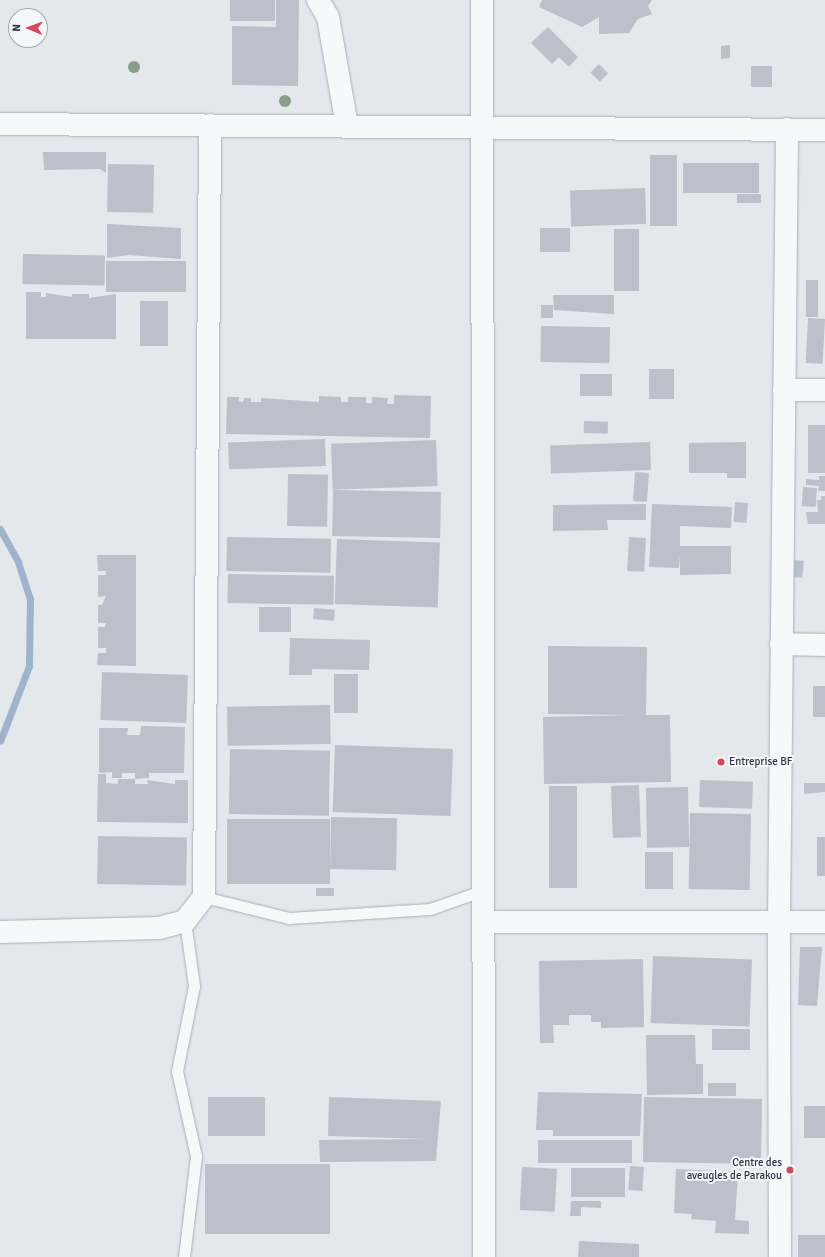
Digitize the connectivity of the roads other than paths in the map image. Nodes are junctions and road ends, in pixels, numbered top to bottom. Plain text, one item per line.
1 (318, 0) edge
2 (482, 0) edge
3 (0, 124) edge
4 (210, 125) junction
5 (347, 126) junction
6 (482, 127) junction
7 (787, 130) junction
8 (825, 130) edge
9 (784, 390) junction
10 (825, 390) edge
11 (781, 644) junction
12 (825, 645) edge
13 (484, 890) junction
14 (204, 897) junction
15 (185, 921) junction
16 (484, 922) junction
17 (779, 922) junction
18 (825, 922) edge
19 (0, 932) edge
20 (184, 1257) edge
21 (484, 1257) edge
22 (780, 1257) edge

1 - 5 street
2 - 6 street
3 - 4 street
4 - 5 street
4 - 14 street
5 - 6 street
6 - 7 street
6 - 13 street
7 - 8 street
7 - 9 street
9 - 10 street
9 - 11 street
11 - 12 street
11 - 17 street
13 - 14 lane
13 - 16 street
14 - 15 street
15 - 19 street
15 - 20 lane
16 - 17 street
16 - 21 street
17 - 18 street
17 - 22 street

